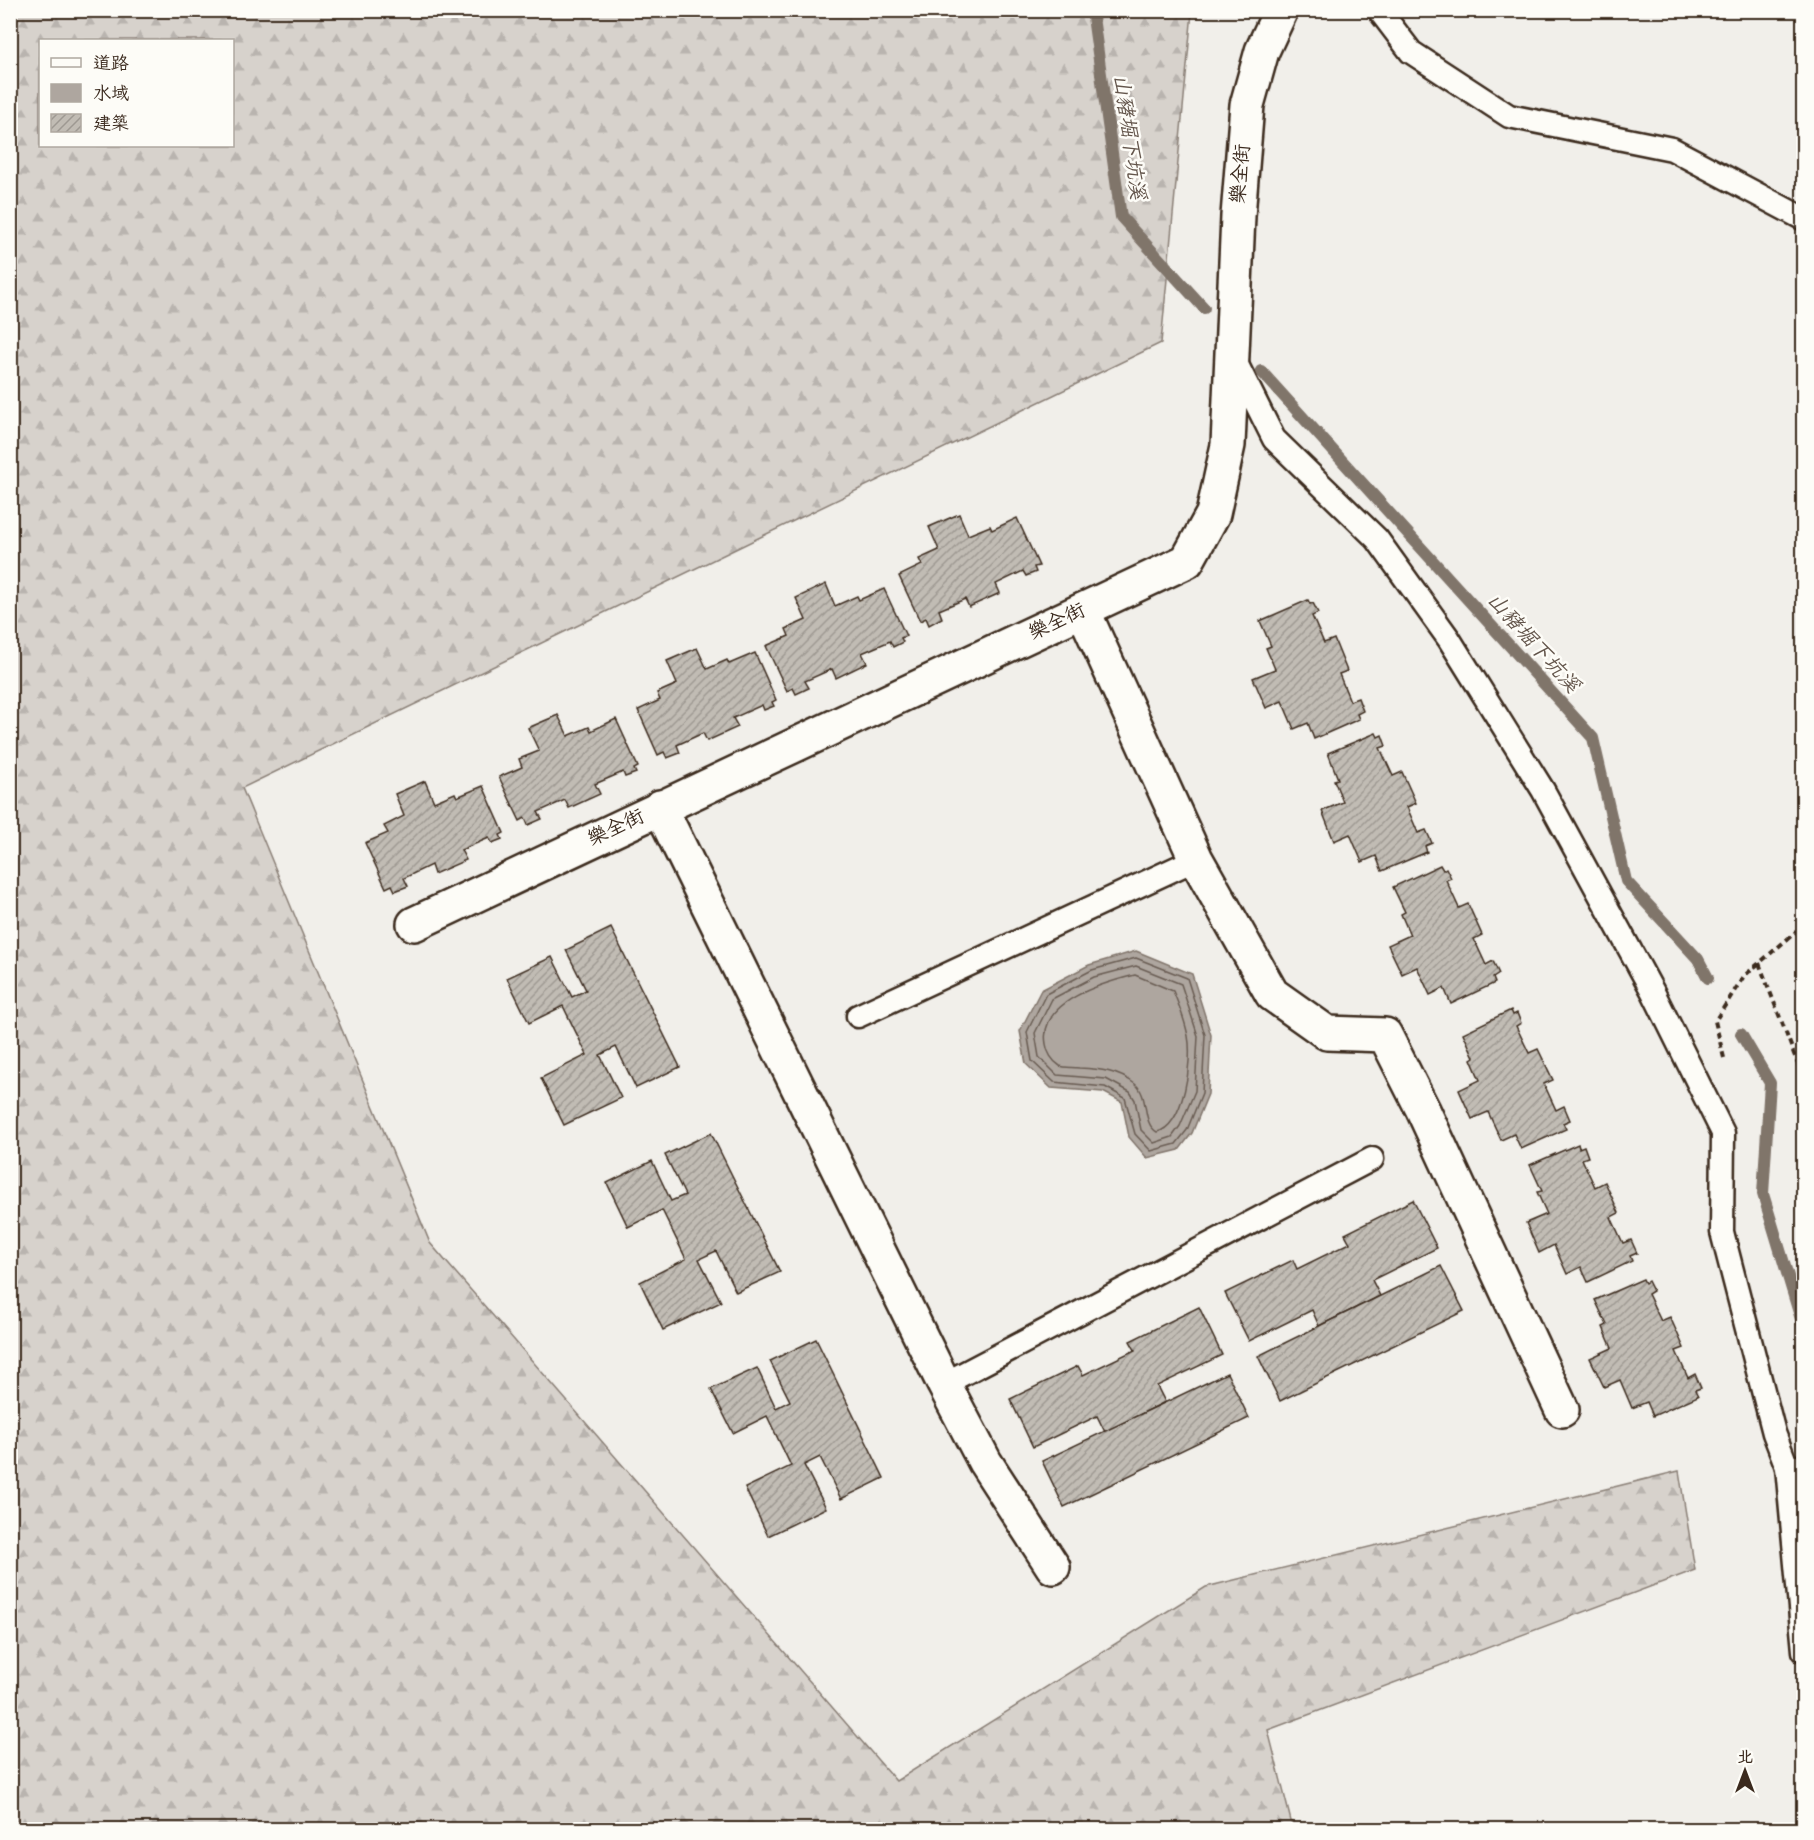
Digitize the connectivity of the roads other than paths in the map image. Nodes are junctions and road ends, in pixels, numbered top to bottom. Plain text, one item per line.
1 (1281, 10) edge
2 (1379, 10) edge
3 (1803, 219) edge
4 (1232, 355) junction
5 (1083, 610) junction
6 (660, 807) junction
7 (1196, 859) junction
8 (414, 924) dead end
9 (858, 1016) dead end
10 (1372, 1160) dead end
11 (944, 1384) junction
12 (1562, 1410) dead end
13 (1795, 1467) edge
14 (1053, 1567) dead end
15 (1803, 1651) edge

1 - 4 street, 樂全街
2 - 3 lane
4 - 5 street, 樂全街
4 - 13 lane
5 - 6 street, 樂全街
5 - 7 street
6 - 8 street, 樂全街
6 - 11 street
7 - 9 lane
7 - 12 street
10 - 11 lane
11 - 14 street
13 - 15 lane

